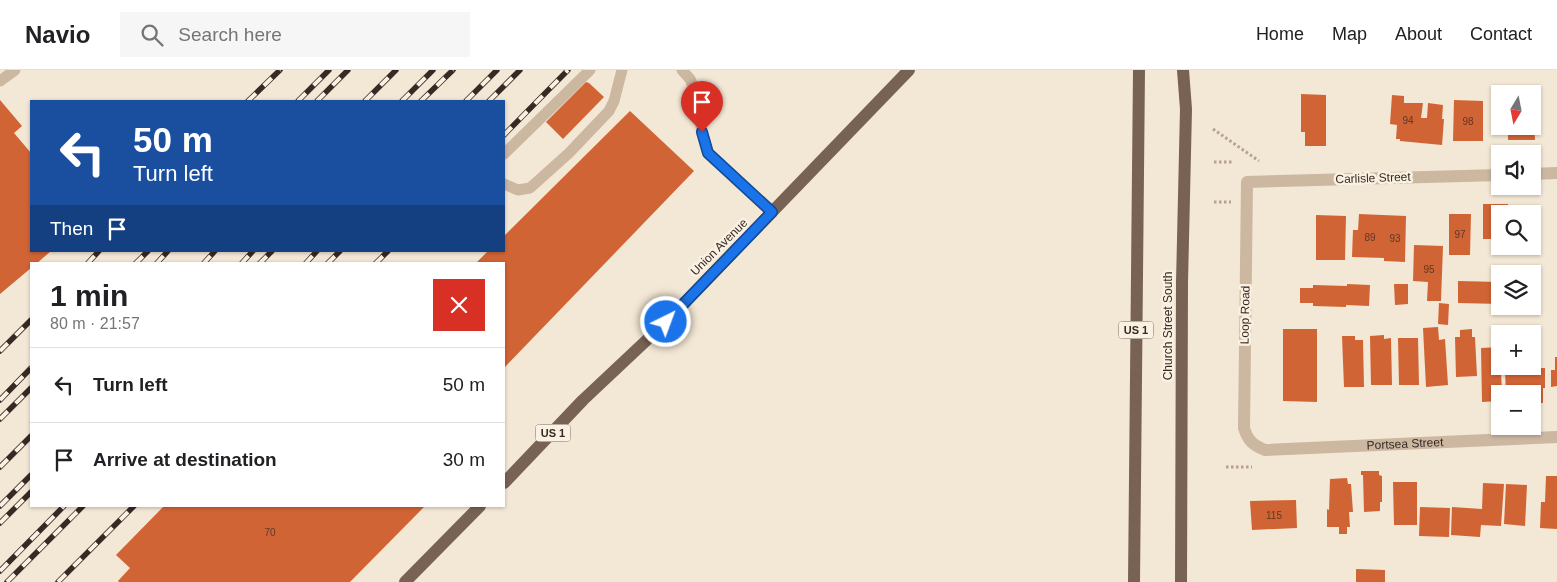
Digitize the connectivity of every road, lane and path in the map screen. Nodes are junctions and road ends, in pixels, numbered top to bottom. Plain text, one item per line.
1 (15, 70) edge
2 (590, 70) edge
3 (622, 70) edge
4 (682, 70) edge
5 (909, 70) edge
6 (1182, 70) edge
7 (1138, 73) edge
8 (0, 81) edge
9 (1214, 129) dead end
10 (505, 153) edge
11 (1258, 161) dead end
12 (1214, 162) dead end
13 (1234, 162) dead end
14 (1557, 173) edge
15 (1541, 174) edge
16 (1491, 175) edge
17 (1247, 182) joint
18 (505, 184) edge
19 (1214, 202) dead end
20 (1234, 202) dead end
21 (772, 212) junction
22 (1557, 437) edge
23 (1254, 446) joint
24 (1226, 467) dead end
25 (1252, 467) dead end
26 (505, 482) edge
27 (479, 507) edge
28 (405, 582) edge
29 (1134, 582) edge
30 (1181, 582) edge

1 - 8 lane
2 - 10 lane
3 - 18 lane
4 - 21 lane
5 - 21 main road, Union Avenue / US 1
6 - 30 main road, Church Street South
7 - 29 main road, US 1
9 - 11 path
12 - 13 path
14 - 15 street
16 - 17 street, Carlisle Street
17 - 23 street, Loop Road
19 - 20 path
21 - 26 main road, Union Avenue / US 1
22 - 23 street, Portsea Street
24 - 25 path
27 - 28 main road

